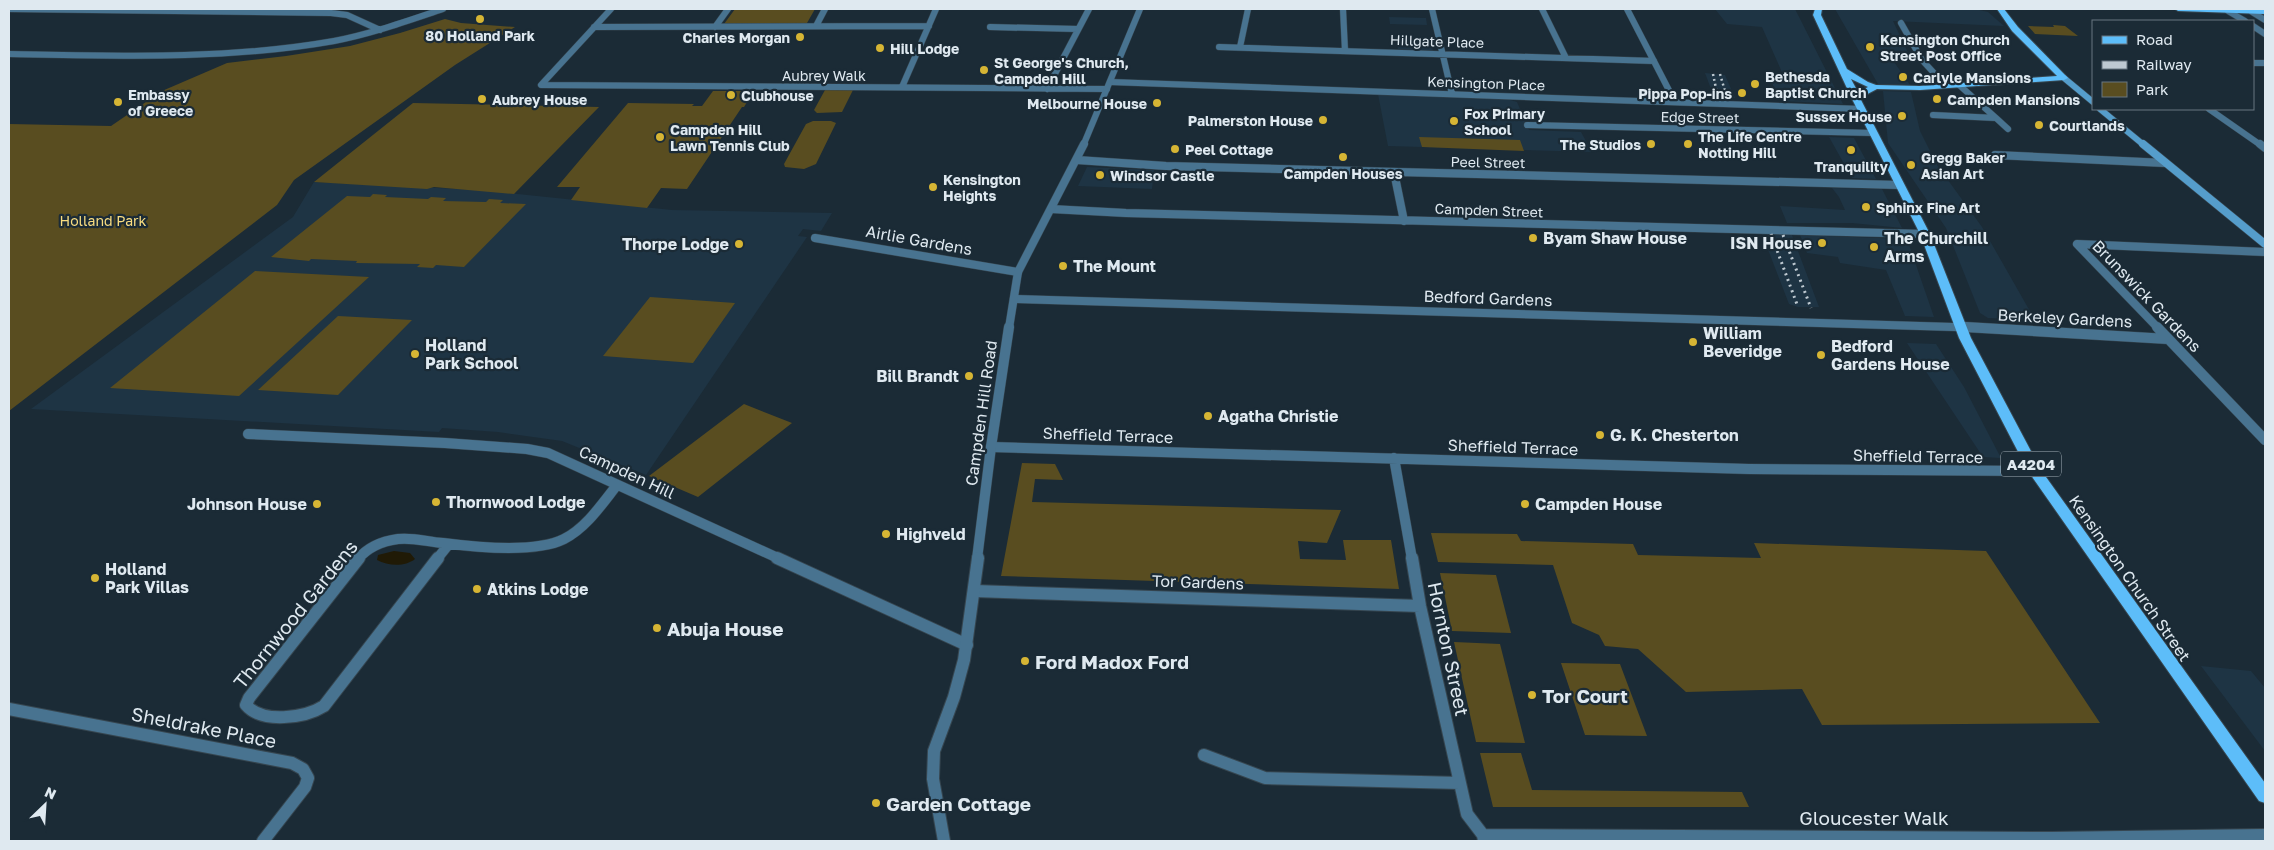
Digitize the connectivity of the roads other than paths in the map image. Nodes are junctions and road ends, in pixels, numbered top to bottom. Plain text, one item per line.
1 (9, 9) edge
2 (443, 9) edge
3 (611, 9) edge
4 (728, 9) edge
5 (825, 9) edge
6 (936, 9) edge
7 (1089, 9) edge
8 (1140, 9) edge
9 (1248, 9) edge
10 (1343, 9) edge
11 (1432, 9) edge
12 (1542, 9) edge
13 (1627, 9) edge
14 (1808, 9) edge
15 (2000, 9) edge
16 (2178, 9) edge
17 (2228, 11) junction
18 (1817, 12) edge
19 (2252, 12) junction
20 (2265, 12) edge
21 (2243, 20) edge
22 (2265, 20) edge
23 (1901, 22) dead end
24 (816, 26) junction
25 (929, 26) junction
26 (594, 27) junction
27 (715, 27) junction
28 (990, 27) dead end
29 (2254, 27) edge
30 (1078, 29) junction
31 (380, 30) junction
32 (2265, 34) edge
33 (1220, 46) dead end
34 (1240, 47) junction
35 (1345, 51) junction
36 (9, 54) edge
37 (1443, 54) junction
38 (1566, 58) junction
39 (1654, 62) junction
40 (1844, 71) junction
41 (2064, 78) junction
42 (1958, 84) junction
43 (1945, 85) junction
44 (1109, 86) junction
45 (902, 87) junction
46 (1876, 87) junction
47 (1047, 89) junction
48 (1452, 94) junction
49 (2092, 101) edge
50 (1675, 102) junction
51 (1858, 103) junction
52 (2101, 110) edge
53 (2210, 110) edge
54 (1933, 115) dead end
55 (1996, 118) junction
56 (1527, 125) dead end
57 (2008, 129) dead end
58 (1873, 133) junction
59 (2265, 148) edge
60 (1995, 155) dead end
61 (1077, 160) junction
62 (2165, 163) junction
63 (1394, 172) junction
64 (1899, 185) junction
65 (1051, 209) junction
66 (1404, 221) junction
67 (1925, 234) junction
68 (815, 238) dead end
69 (2265, 244) edge
70 (2265, 252) edge
71 (1018, 272) junction
72 (1014, 299) junction
73 (1961, 327) junction
74 (2168, 340) junction
75 (248, 434) dead end
76 (2265, 440) edge
77 (991, 447) junction
78 (1394, 458) junction
79 (2034, 471) junction
80 (617, 485) junction
81 (449, 544) junction
82 (975, 591) junction
83 (1420, 606) junction
84 (967, 645) junction
85 (9, 710) edge
86 (1204, 755) dead end
87 (1460, 783) junction
88 (2265, 796) edge
89 (2265, 835) edge
90 (1483, 838) edge
91 (263, 841) edge
92 (944, 841) edge

1 - 31 street
2 - 31 street
3 - 26 street
4 - 27 street
5 - 24 street
6 - 25 street
7 - 30 street
8 - 44 street, Campden Hill Road
9 - 34 street
10 - 35 street
11 - 37 street
12 - 38 street
13 - 39 street
14 - 18 main road, A4204
15 - 41 main road
16 - 17 main road
17 - 19 main road
17 - 21 street
18 - 40 main road, Kensington Church Street / A4204
19 - 20 main road
19 - 22 street
23 - 43 street
24 - 25 street
24 - 27 street
25 - 45 street
26 - 27 street
26 - 45 street, Aubrey Walk
28 - 30 street
29 - 32 street
30 - 47 street
31 - 36 street
33 - 34 street, Hillgate Place
34 - 35 street, Hillgate Place
35 - 37 street, Hillgate Place
37 - 38 street, Hillgate Place
37 - 48 street
38 - 39 street, Hillgate Place
39 - 50 street
40 - 46 main road
40 - 51 main road, Kensington Church Street / A4204
41 - 42 main road
41 - 49 main road
42 - 43 main road
42 - 55 street
43 - 46 main road
44 - 47 street, Aubrey Walk
44 - 48 street, Kensington Place
44 - 61 street, Campden Hill Road
45 - 47 street, Aubrey Walk
46 - 51 main road
48 - 50 street, Kensington Place
50 - 51 street, Kensington Place
51 - 58 main road, Kensington Church Street / A4204
52 - 62 main road
53 - 59 street
54 - 55 street
55 - 57 street
56 - 58 street, Edge Street
58 - 64 main road, Kensington Church Street / A4204
60 - 62 street
61 - 63 street, Peel Street
61 - 65 street, Campden Hill Road
62 - 69 main road
63 - 64 street, Peel Street
63 - 66 street
64 - 67 main road, Kensington Church Street / A4204
65 - 66 street, Campden Street
65 - 71 street, Campden Hill Road
66 - 67 street, Campden Street
67 - 73 main road, Kensington Church Street / A4204
68 - 71 street, Airlie Gardens
70 - 74 street, Brunswick Gardens
71 - 72 street, Campden Hill Road
72 - 73 street, Bedford Gardens
72 - 77 street, Campden Hill Road
73 - 74 street, Berkeley Gardens
73 - 79 main road, Kensington Church Street / A4204
74 - 76 street, Brunswick Gardens
75 - 80 street, Campden Hill
77 - 78 street, Sheffield Terrace
77 - 82 street, Campden Hill Road
78 - 79 street, Sheffield Terrace
78 - 83 street, Hornton Street
79 - 88 main road, Kensington Church Street / A4204
80 - 81 street, Thornwood Gardens
80 - 84 street, Campden Hill
81 - 81 street, Thornwood Gardens
82 - 83 street, Tor Gardens
82 - 84 street, Campden Hill Road
83 - 87 street, Hornton Street
84 - 92 street, Campden Hill Road
85 - 91 street, Sheldrake Place
86 - 87 street
87 - 90 street, Hornton Street
89 - 90 street, Gloucester Walk

